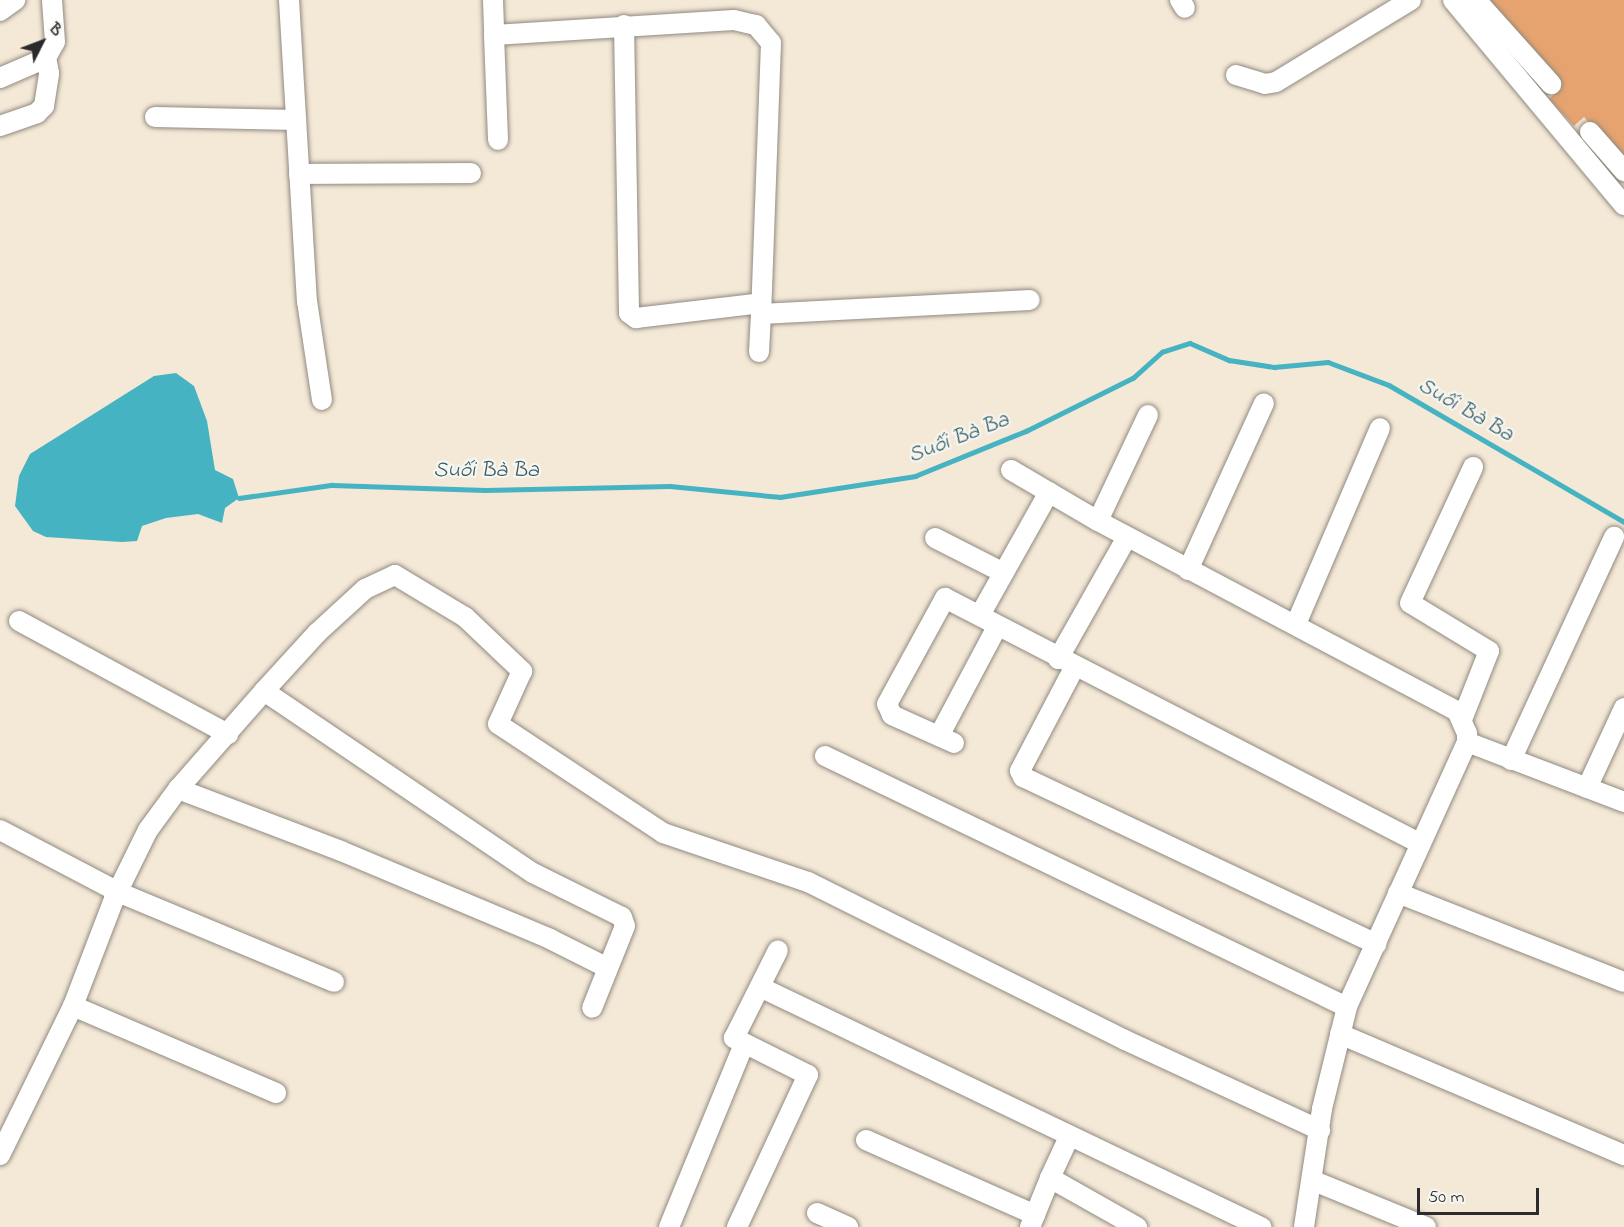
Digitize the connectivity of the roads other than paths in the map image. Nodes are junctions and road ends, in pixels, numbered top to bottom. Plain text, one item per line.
1 (15, 0) edge
2 (52, 0) edge
3 (289, 0) edge
4 (493, 0) edge
5 (1411, 0) edge
6 (1453, 0) edge
7 (1476, 0) edge
8 (0, 11) edge
9 (624, 25) junction
10 (494, 34) junction
11 (46, 58) junction
12 (1236, 75) dead end
13 (0, 78) edge
14 (1551, 84) dead end
15 (155, 117) dead end
16 (296, 120) junction
17 (0, 126) edge
18 (1590, 132) dead end
19 (498, 140) dead end
20 (1624, 171) edge
21 (471, 173) dead end
22 (299, 174) junction
23 (1624, 205) edge
24 (1030, 300) dead end
25 (761, 308) junction
26 (759, 352) dead end
27 (322, 400) dead end
28 (1264, 402) dead end
29 (1148, 415) dead end
30 (1380, 428) dead end
31 (1473, 467) dead end
32 (1011, 470) dead end
33 (1049, 492) junction
34 (1098, 521) junction
35 (1127, 537) junction
36 (1614, 537) dead end
37 (935, 538) dead end
38 (1188, 570) junction
39 (1004, 573) junction
40 (980, 615) junction
41 (19, 621) dead end
42 (1296, 624) junction
43 (997, 627) junction
44 (1066, 664) junction
45 (264, 692) junction
46 (1624, 708) edge
47 (1463, 717) junction
48 (228, 734) junction
49 (1467, 742) junction
50 (825, 756) dead end
51 (1511, 760) junction
52 (1587, 788) junction
53 (178, 789) junction
54 (1624, 802) edge
55 (0, 830) edge
56 (1419, 843) junction
57 (118, 892) junction
58 (1398, 893) junction
59 (1376, 944) junction
60 (778, 950) dead end
61 (606, 967) junction
62 (334, 982) dead end
63 (1624, 982) edge
64 (760, 987) junction
65 (73, 1006) junction
66 (1347, 1007) junction
67 (591, 1008) dead end
68 (1340, 1034) junction
69 (744, 1044) junction
70 (276, 1093) dead end
71 (1320, 1130) junction
72 (1069, 1137) junction
73 (866, 1140) dead end
74 (0, 1155) edge
75 (1624, 1155) edge
76 (1050, 1178) junction
77 (1314, 1181) junction
78 (818, 1213) dead end
79 (1033, 1221) edge
80 (669, 1227) edge
81 (737, 1227) edge
82 (848, 1227) edge
83 (1137, 1227) edge
84 (1261, 1227) edge
85 (1304, 1227) edge
86 (1426, 1227) edge

1 - 8 street
2 - 11 street
3 - 16 street
4 - 10 street
5 - 12 street
6 - 23 street
7 - 14 street
9 - 10 street
9 - 25 street
9 - 25 street
10 - 19 street
11 - 13 street
11 - 17 street
15 - 16 street
16 - 22 street
18 - 20 street
21 - 22 street
22 - 27 street
24 - 25 street
25 - 26 street
28 - 38 street
29 - 34 street
30 - 42 street
31 - 47 street
32 - 33 street
33 - 34 street
33 - 39 street
34 - 35 street
35 - 38 street
35 - 44 street
36 - 51 street
37 - 39 street
38 - 42 street
39 - 40 street
40 - 43 street
40 - 43 street
41 - 48 street
42 - 47 street
43 - 44 street
44 - 56 street
44 - 59 street
45 - 48 street
45 - 61 street
45 - 71 street
46 - 52 street
47 - 49 street
48 - 53 street
49 - 51 street
49 - 56 street
50 - 66 street
51 - 52 street
52 - 54 street
53 - 57 street
53 - 61 street
55 - 57 street
56 - 58 street
57 - 62 street
57 - 65 street
58 - 59 street
58 - 63 street
59 - 66 street
60 - 64 street
61 - 67 street
64 - 69 street
64 - 72 street
65 - 70 street
65 - 74 street
66 - 68 street
68 - 71 street
68 - 75 street
69 - 80 street
69 - 81 street
71 - 77 street
72 - 76 street
72 - 84 street
73 - 79 street
76 - 79 street
76 - 83 street
77 - 85 street
77 - 86 street
78 - 82 street

